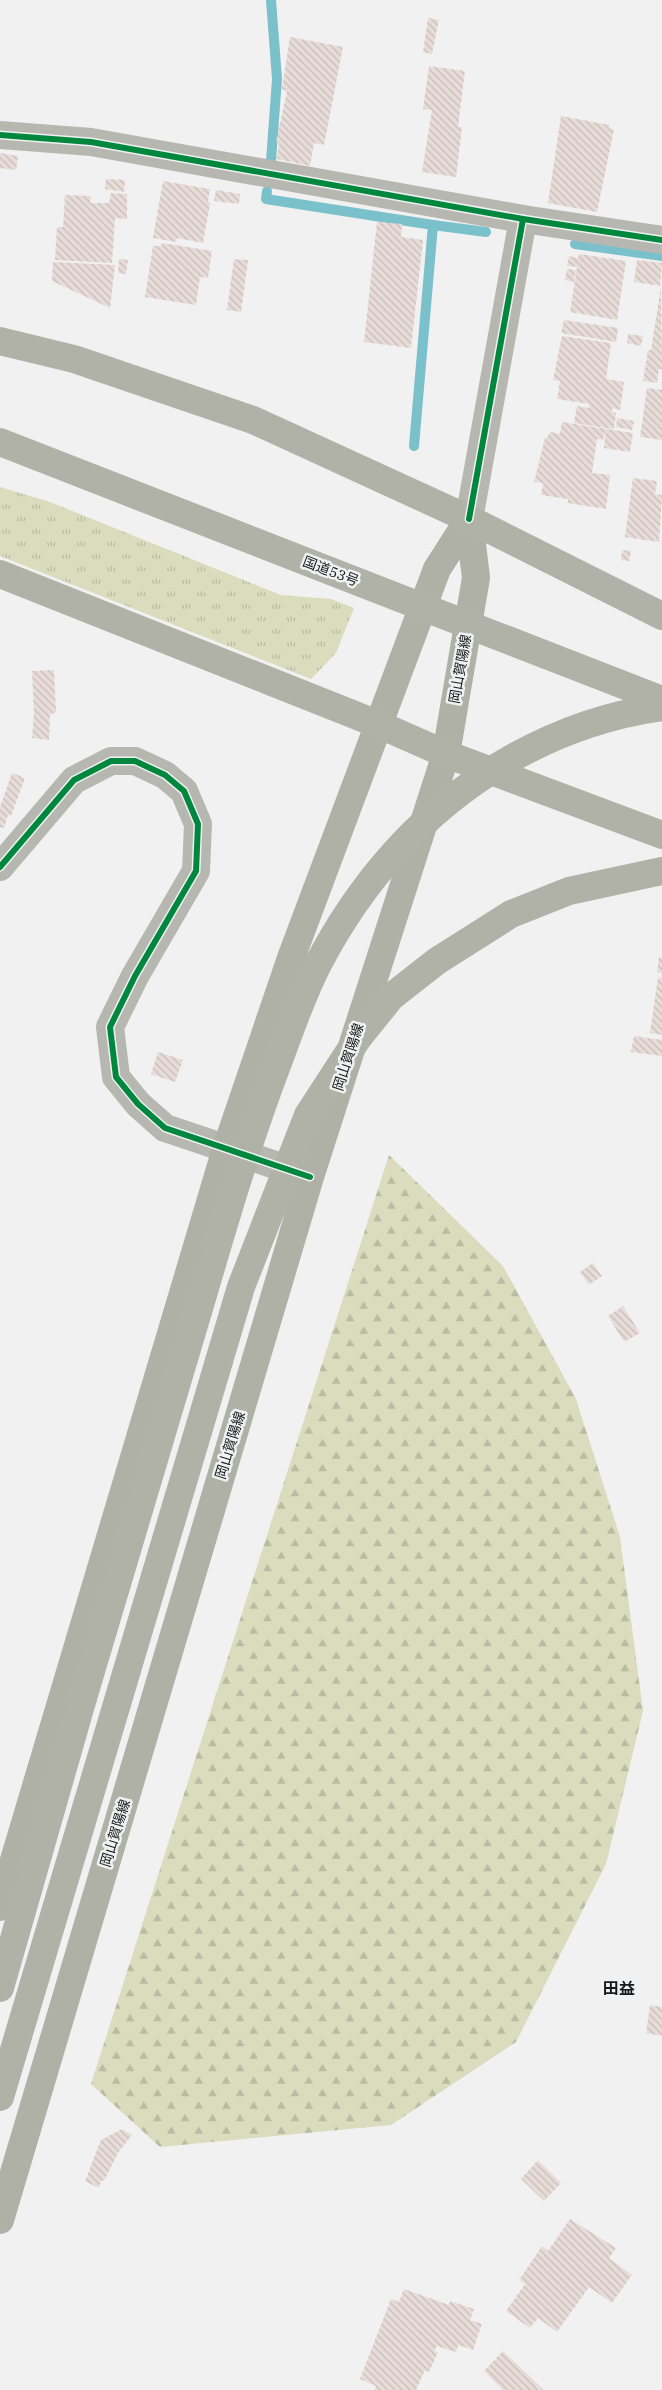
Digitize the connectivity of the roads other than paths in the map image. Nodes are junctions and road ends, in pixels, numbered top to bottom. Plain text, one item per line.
1 (0, 134) edge
2 (523, 219) junction
3 (662, 240) edge
4 (0, 341) edge
5 (0, 442) edge
6 (469, 519) junction
7 (0, 574) edge
8 (662, 616) edge
9 (662, 700) edge
10 (662, 707) edge
11 (380, 725) junction
12 (446, 754) junction
13 (662, 835) edge
14 (0, 867) edge
15 (662, 871) edge
16 (226, 1149) junction
17 (310, 1177) junction
18 (0, 1907) edge
19 (0, 1988) edge
20 (0, 2098) edge
21 (0, 2220) edge

1 - 2 street
2 - 3 street
2 - 6 street
4 - 6 highway
5 - 9 highway, 国道53号, bridge
6 - 8 highway
6 - 11 main road
6 - 12 main road, 岡山賀陽線
7 - 11 highway
10 - 19 highway, bridge
11 - 12 highway
11 - 16 main road
12 - 13 highway
12 - 17 main road, 岡山賀陽線
14 - 16 street
15 - 20 highway, bridge
16 - 17 street
16 - 18 main road
17 - 21 main road, 岡山賀陽線

